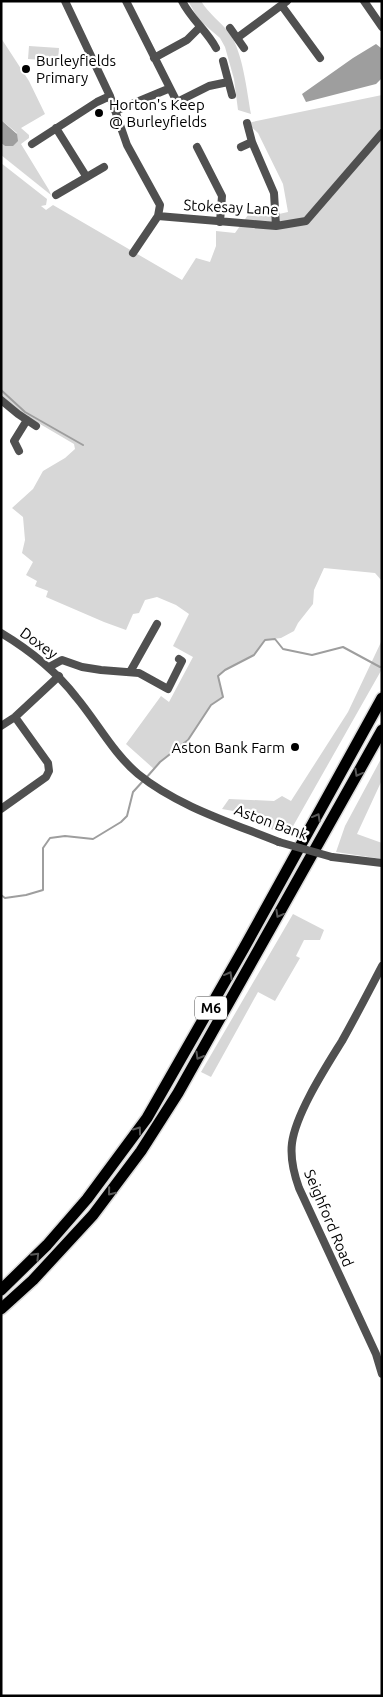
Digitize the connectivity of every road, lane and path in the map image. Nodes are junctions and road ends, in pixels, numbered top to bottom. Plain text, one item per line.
1 (65, 1) edge
2 (126, 1) edge
3 (182, 1) edge
4 (364, 1) edge
5 (285, 3) edge
6 (382, 26) edge
7 (200, 28) junction
8 (230, 28) dead end
9 (237, 38) junction
10 (216, 48) dead end
11 (244, 48) dead end
12 (321, 57) dead end
13 (154, 58) junction
14 (223, 61) dead end
15 (228, 82) junction
16 (168, 89) junction
17 (110, 96) junction
18 (232, 96) dead end
19 (115, 111) junction
20 (247, 123) dead end
21 (56, 128) junction
22 (382, 133) edge
23 (252, 142) junction
24 (32, 144) dead end
25 (197, 147) dead end
26 (241, 147) dead end
27 (104, 167) dead end
28 (86, 176) junction
29 (56, 195) dead end
30 (158, 216) junction
31 (220, 222) junction
32 (276, 226) junction
33 (133, 253) dead end
34 (1, 400) edge
35 (27, 420) junction
36 (36, 426) dead end
37 (19, 451) dead end
38 (157, 624) dead end
39 (1, 633) edge
40 (179, 658) dead end
41 (49, 667) junction
42 (130, 672) junction
43 (59, 676) junction
44 (382, 698) edge
45 (15, 717) junction
46 (1, 726) edge
47 (382, 730) edge
48 (138, 773) joint
49 (1, 809) edge
50 (382, 863) edge
51 (382, 966) edge
52 (1, 1290) edge
53 (1, 1309) edge
54 (382, 1374) edge

1 - 17 street
2 - 13 street
3 - 7 street
4 - 6 street
5 - 9 street
5 - 12 street
7 - 10 street
7 - 13 street
8 - 9 street
9 - 11 street
13 - 16 street
14 - 15 street
15 - 16 street
15 - 18 street
16 - 19 street
17 - 19 street
17 - 21 street
19 - 30 street
20 - 23 street
21 - 24 street
21 - 28 street
22 - 32 street, Stokesay Lane
23 - 26 street
23 - 32 street
25 - 31 street
27 - 28 street
28 - 29 street
30 - 31 street, Stokesay Lane
30 - 33 street
31 - 32 street, Stokesay Lane
34 - 35 street
35 - 36 street
35 - 37 street
38 - 42 street
39 - 41 street, Doxey
40 - 42 street
41 - 42 street
41 - 43 street, Doxey
43 - 45 street
43 - 48 street, Doxey
52 -> 44 highway, M6
45 - 46 street
45 - 49 street
47 -> 53 highway, M6
48 - 50 street, Aston Bank, bridge
51 - 54 street, Seighford Road

